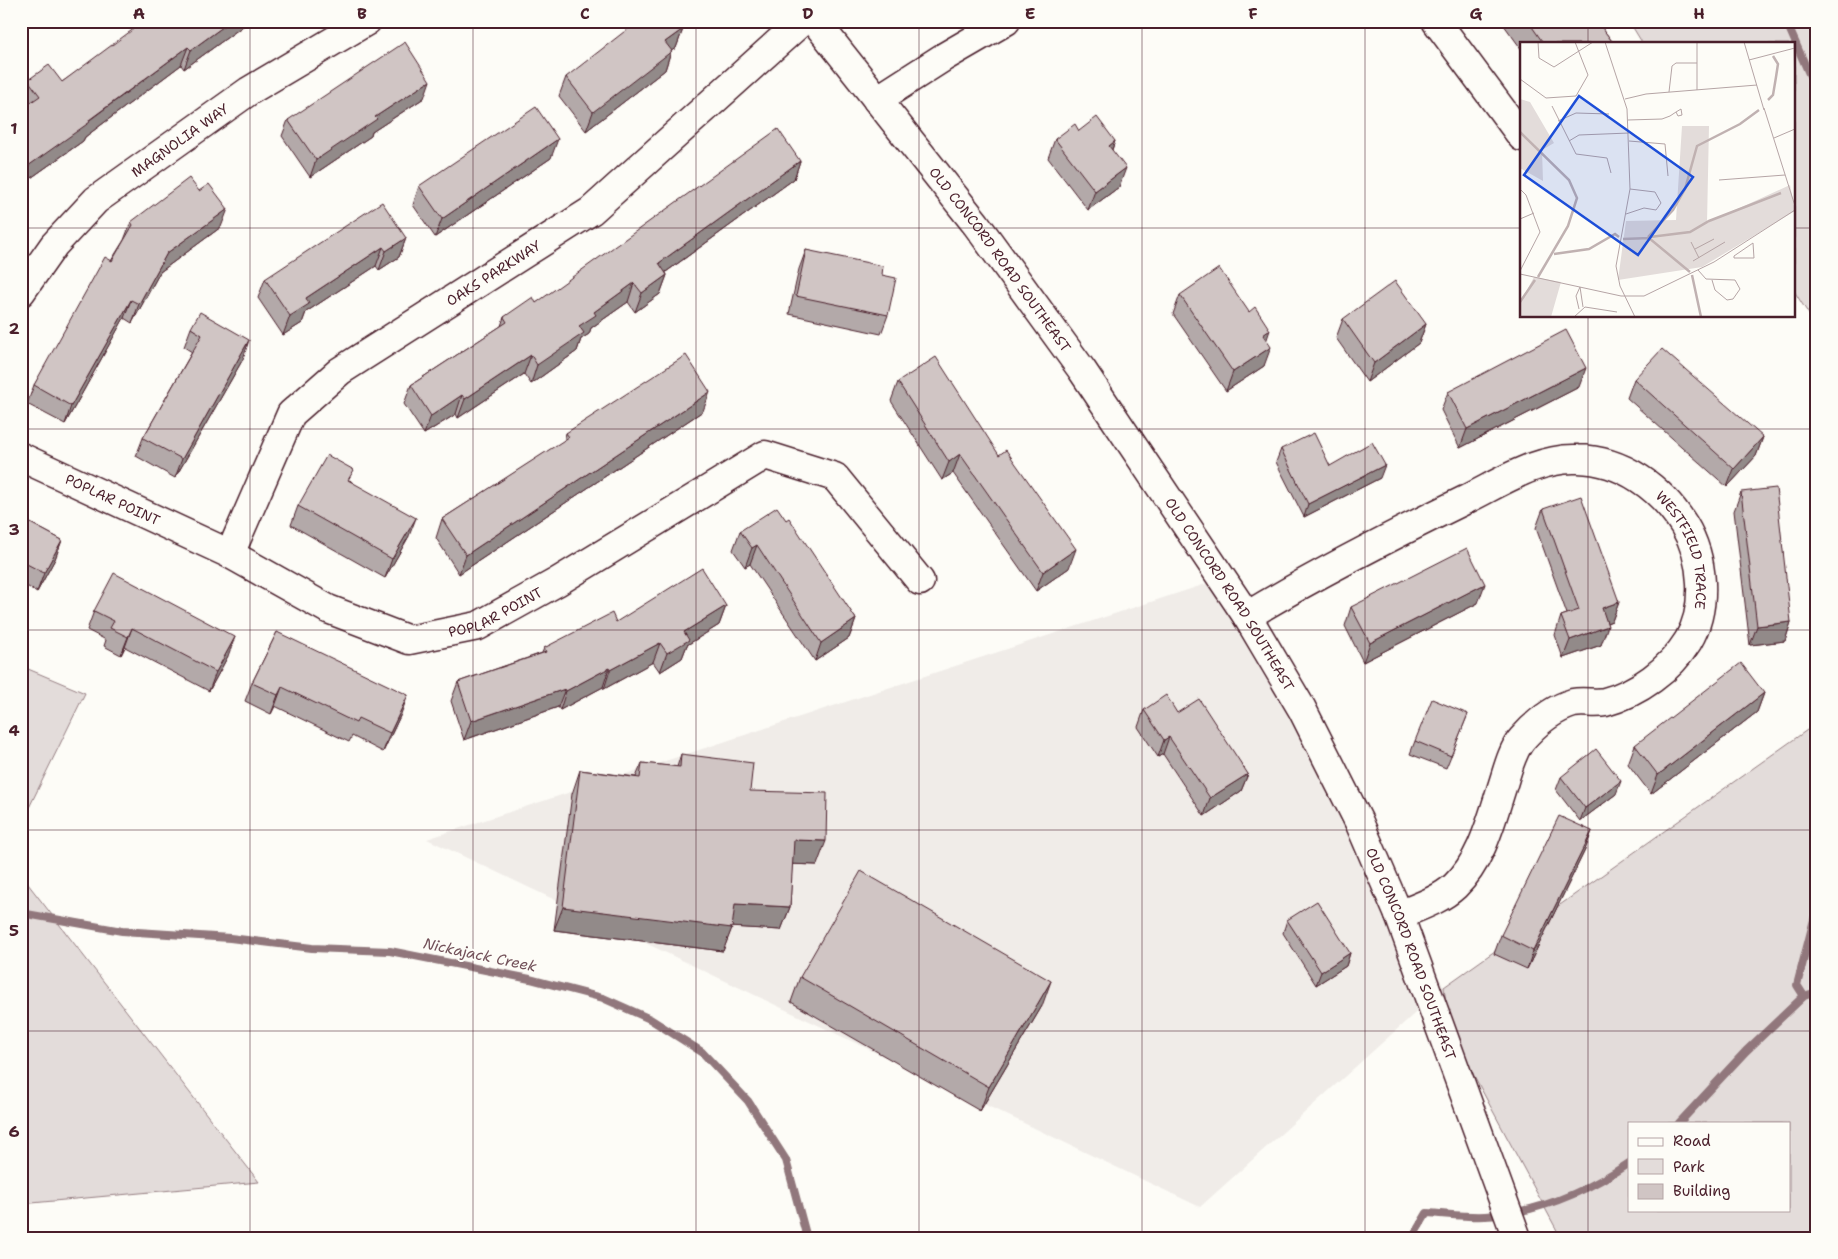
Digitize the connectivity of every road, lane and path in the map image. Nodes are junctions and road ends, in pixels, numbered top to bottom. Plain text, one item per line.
1 (367, 21) edge
2 (802, 21) edge
3 (815, 21) edge
4 (1006, 21) edge
5 (1436, 21) edge
6 (877, 100) junction
7 (1520, 134) edge
8 (21, 292) edge
9 (21, 456) edge
10 (230, 554) junction
11 (920, 581) dead end
12 (1247, 616) junction
13 (1399, 915) junction
14 (1518, 1238) edge

1 - 8 street, MAGNOLIA WAY
2 - 10 street, OAKS PARKWAY
3 - 6 street, OLD CONCORD ROAD SOUTHEAST
4 - 6 street
5 - 7 street
6 - 12 street, OLD CONCORD ROAD SOUTHEAST
9 - 10 street, POPLAR POINT
10 - 11 street, POPLAR POINT
12 - 13 street, OLD CONCORD ROAD SOUTHEAST
12 - 13 street, WESTFIELD TRACE
13 - 14 street, OLD CONCORD ROAD SOUTHEAST

